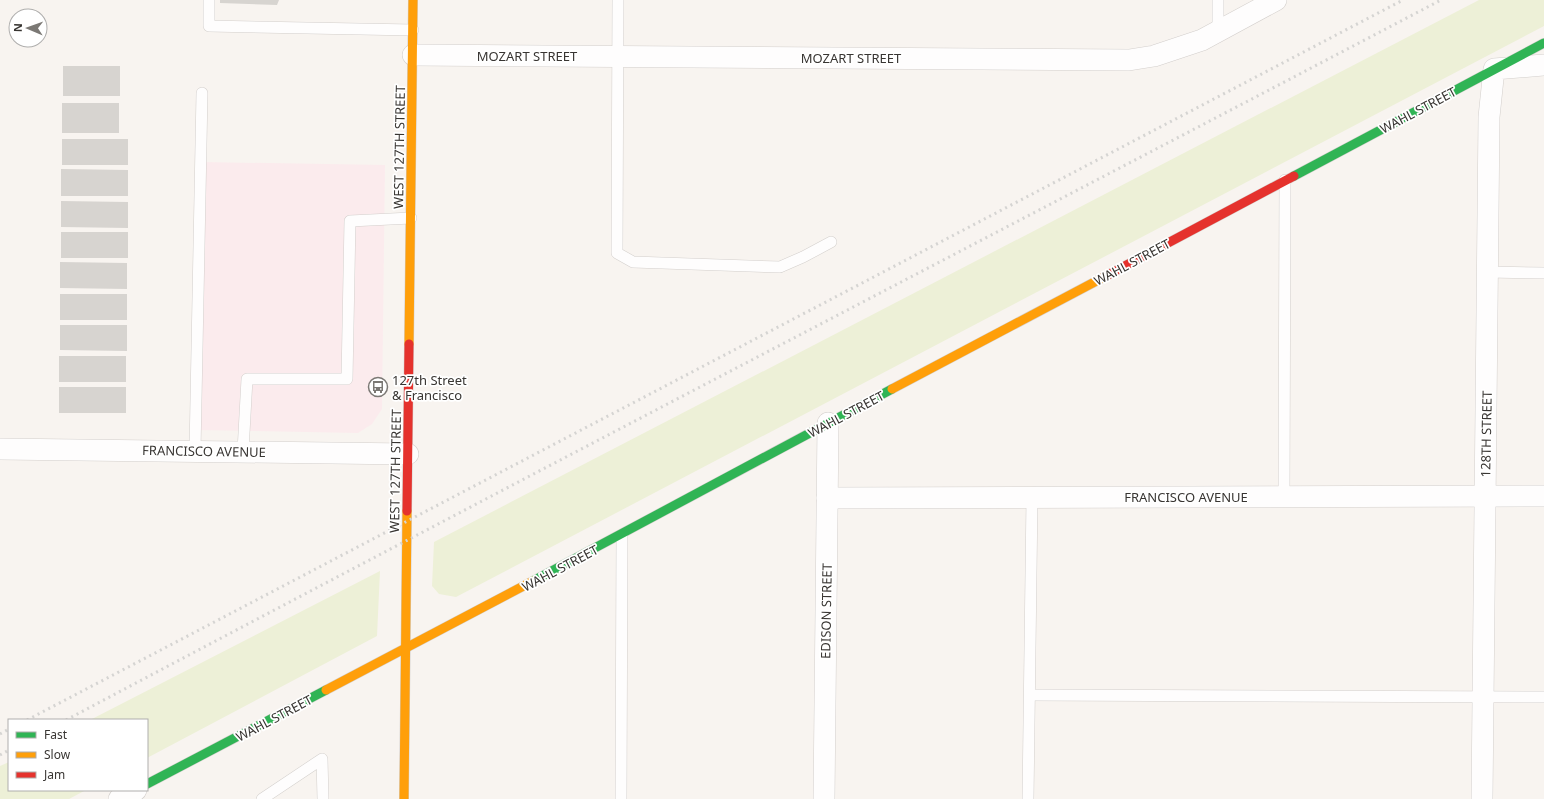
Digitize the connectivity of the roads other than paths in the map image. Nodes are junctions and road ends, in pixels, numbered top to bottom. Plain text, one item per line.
1 (209, 0) edge
2 (413, 0) edge
3 (618, 0) edge
4 (1218, 0) edge
5 (1276, 0) edge
6 (413, 30) junction
7 (1218, 31) junction
8 (1544, 43) edge
9 (413, 55) junction
10 (618, 56) junction
11 (1544, 65) edge
12 (1494, 69) junction
13 (202, 93) dead end
14 (1285, 180) junction
15 (411, 218) junction
16 (831, 242) dead end
17 (1488, 272) junction
18 (1544, 273) edge
19 (828, 423) junction
20 (0, 449) edge
21 (196, 451) junction
22 (243, 451) junction
23 (408, 454) junction
24 (1485, 496) junction
25 (1544, 496) edge
26 (1284, 497) junction
27 (827, 498) junction
28 (1032, 498) junction
29 (622, 535) junction
30 (406, 649) junction
31 (1030, 695) junction
32 (1483, 696) junction
33 (1544, 697) edge
34 (148, 783) edge
35 (134, 791) edge
36 (119, 799) edge
37 (262, 799) edge
38 (323, 799) edge
39 (404, 799) edge
40 (621, 799) edge
41 (824, 799) edge
42 (1028, 799) edge
43 (1482, 799) edge

1 - 6 lane
2 - 6 street, WEST 127TH STREET
3 - 10 lane
4 - 7 lane
5 - 7 street, MOZART STREET
6 - 9 street, WEST 127TH STREET
7 - 10 street, MOZART STREET
8 - 12 street, WAHL STREET
9 - 10 street, MOZART STREET
9 - 15 street, WEST 127TH STREET
10 - 16 lane
11 - 12 street
12 - 14 street, WAHL STREET
12 - 17 street, 128TH STREET
13 - 21 lane
14 - 19 street, WAHL STREET
14 - 26 lane
15 - 22 lane
15 - 23 street, WEST 127TH STREET
17 - 18 lane
17 - 24 street, 128TH STREET
19 - 27 street, EDISON STREET
19 - 29 street, WAHL STREET
20 - 21 street, FRANCISCO AVENUE
21 - 22 street, FRANCISCO AVENUE
22 - 23 street, FRANCISCO AVENUE
23 - 30 street, WEST 127TH STREET
24 - 25 street, FRANCISCO AVENUE
24 - 26 street, FRANCISCO AVENUE
24 - 32 street, 128TH STREET
26 - 28 street, FRANCISCO AVENUE
27 - 28 street, FRANCISCO AVENUE
27 - 41 street, EDISON STREET
28 - 31 lane
29 - 30 street, WAHL STREET
29 - 40 lane
30 - 34 street, WAHL STREET
30 - 39 street, WEST 127TH STREET
31 - 32 lane
31 - 42 lane
32 - 33 lane
32 - 43 street, 128TH STREET
35 - 36 street
37 - 38 lane

